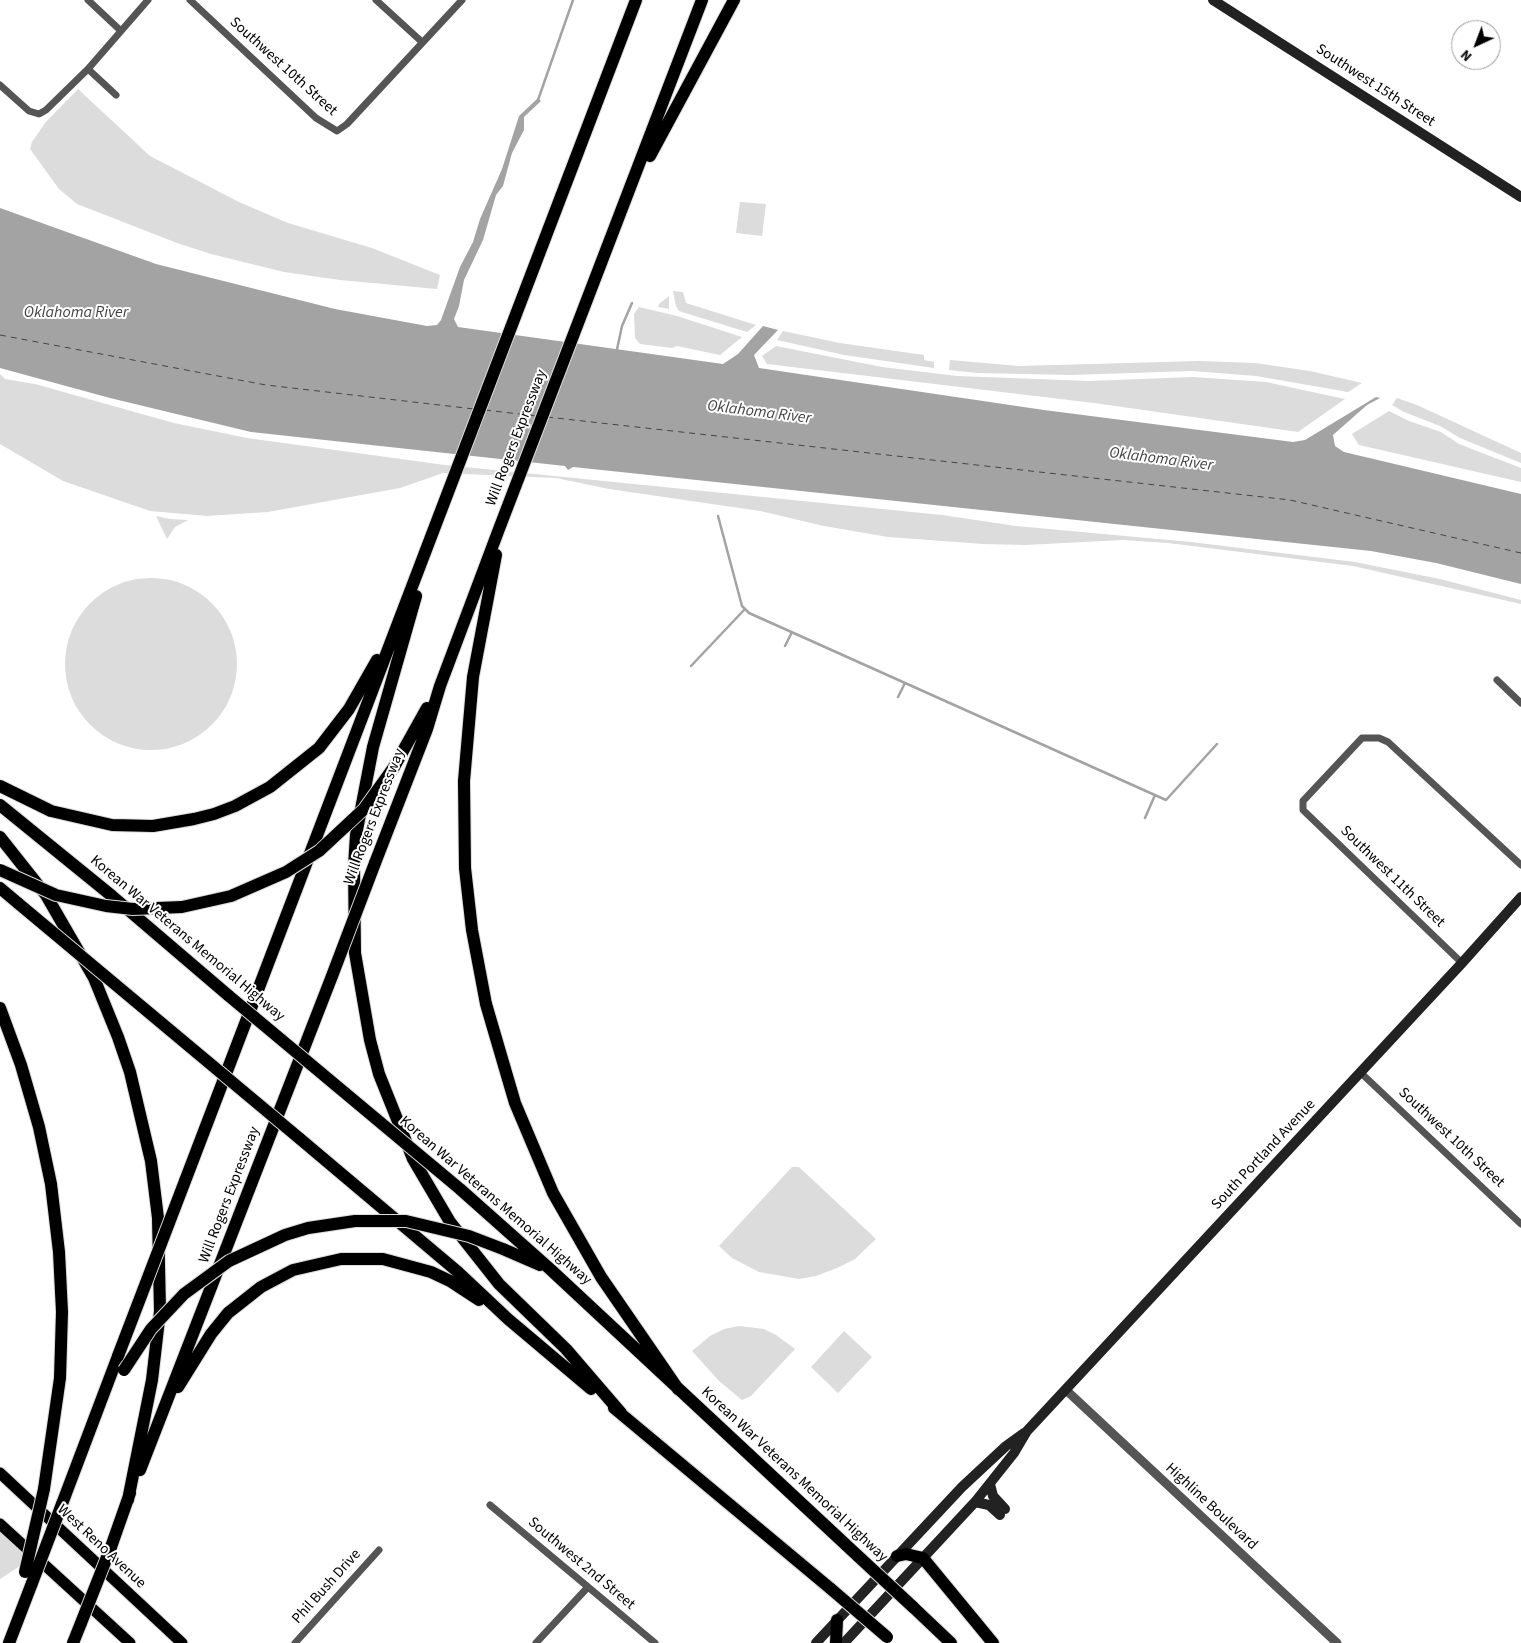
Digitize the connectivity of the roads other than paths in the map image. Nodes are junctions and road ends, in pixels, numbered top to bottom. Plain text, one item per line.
1 (88, 0) edge
2 (148, 0) edge
3 (190, 0) edge
4 (376, 0) edge
5 (462, 0) edge
6 (634, 0) edge
7 (702, 0) edge
8 (734, 0) edge
9 (1213, 0) edge
10 (122, 31) junction
11 (422, 42) junction
12 (88, 69) junction
13 (0, 85) edge
14 (116, 95) dead end
15 (1521, 197) edge
16 (625, 203) junction
17 (499, 529) junction
18 (429, 543) junction
19 (398, 621) junction
20 (1497, 680) dead end
21 (440, 686) junction
22 (1521, 703) edge
23 (0, 786) edge
24 (0, 805) edge
25 (0, 837) edge
26 (1521, 865) edge
27 (0, 870) edge
28 (0, 888) edge
29 (1521, 897) edge
30 (1462, 963) junction
31 (0, 1008) edge
32 (1361, 1072) junction
33 (1521, 1224) edge
34 (550, 1269) junction
35 (508, 1319) junction
36 (678, 1389) junction
37 (1066, 1390) junction
38 (100, 1401) junction
39 (621, 1413) junction
40 (160, 1417) junction
41 (1027, 1431) junction
42 (0, 1473) edge
43 (990, 1484) junction
44 (128, 1500) junction
45 (975, 1502) junction
46 (490, 1505) dead end
47 (0, 1524) edge
48 (379, 1550) dead end
49 (897, 1556) junction
50 (923, 1558) junction
51 (28, 1578) junction
52 (588, 1587) junction
53 (837, 1620) junction
54 (891, 1640) edge
55 (9, 1643) edge
56 (73, 1643) edge
57 (130, 1643) edge
58 (182, 1643) edge
59 (295, 1643) edge
60 (536, 1643) edge
61 (656, 1643) edge
62 (816, 1643) edge
63 (836, 1643) edge
64 (844, 1643) edge
65 (951, 1643) edge
66 (993, 1643) edge
67 (1337, 1643) edge

1 - 10 street
2 - 10 street
3 - 11 street, Southwest 10th Street
4 - 11 street
5 - 11 street
6 - 18 highway
7 - 16 highway, Will Rogers Expressway
8 - 16 highway
9 - 15 main road, Southwest 15th Street
10 - 12 street
12 - 13 street
12 - 14 street
16 - 17 highway, Will Rogers Expressway
17 - 21 highway, Will Rogers Expressway
17 - 36 highway
18 - 19 highway
18 - 39 highway
19 - 23 highway
19 - 38 highway, bridge
20 - 22 street
21 - 27 highway, bridge
21 - 40 highway, Will Rogers Expressway, bridge
24 - 34 highway, Korean War Veterans Memorial Highway, bridge
25 - 44 highway
26 - 30 street, Southwest 11th Street
28 - 35 highway, bridge
29 - 30 main road, South Portland Avenue
30 - 32 main road, South Portland Avenue
31 - 51 highway, bridge
32 - 33 street, Southwest 10th Street
32 - 37 main road, South Portland Avenue
34 - 36 highway, Korean War Veterans Memorial Highway
34 - 38 highway, bridge
35 - 39 highway
35 - 40 highway
36 - 65 highway, Korean War Veterans Memorial Highway, bridge
37 - 41 main road, South Portland Avenue
37 - 67 street, Highline Boulevard
38 - 51 highway, bridge
39 - 54 highway, bridge
40 - 44 highway, Will Rogers Expressway
41 - 43 main road, South Portland Avenue
41 - 49 main road, South Portland Avenue
42 - 58 main road, West Reno Avenue
43 - 45 main road, South Portland Avenue
43 - 45 main road
44 - 56 highway, Will Rogers Expressway, bridge
45 - 50 main road, South Portland Avenue
46 - 52 street, Southwest 2nd Street
47 - 57 main road
48 - 59 street, Phil Bush Drive
49 - 50 highway
49 - 53 main road, South Portland Avenue
50 - 64 main road, South Portland Avenue
50 - 66 highway
51 - 55 highway
52 - 60 street
52 - 61 street, Southwest 2nd Street
53 - 62 main road, South Portland Avenue
53 - 63 highway

